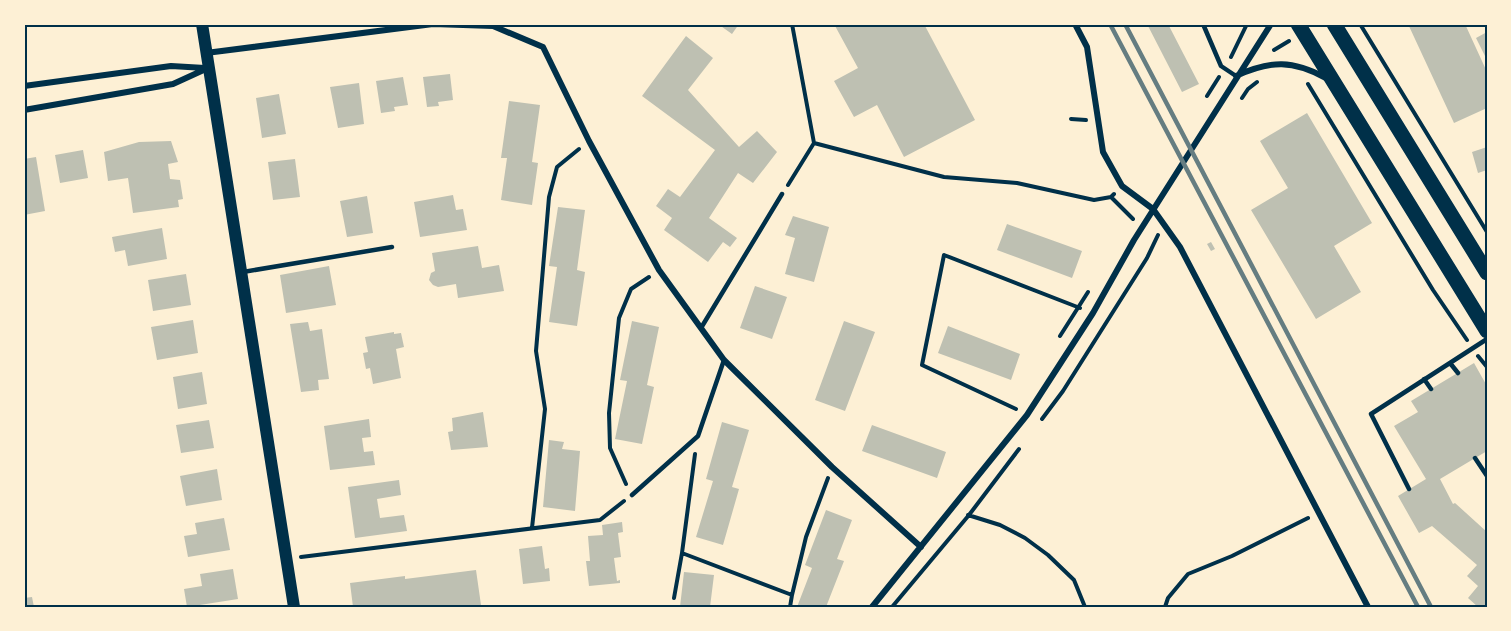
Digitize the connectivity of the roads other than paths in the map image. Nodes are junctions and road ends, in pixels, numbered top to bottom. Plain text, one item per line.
1 (202, 24) edge
2 (1075, 24) edge
3 (1203, 24) edge
4 (1271, 24) edge
5 (1298, 24) edge
6 (1334, 24) edge
7 (494, 25) edge
8 (206, 52) junction
9 (208, 68) junction
10 (1236, 76) junction
11 (1333, 82) junction
12 (24, 86) edge
13 (24, 110) edge
14 (782, 194) road end
15 (1154, 209) junction
16 (392, 247) dead end
17 (240, 273) junction
18 (1487, 273) edge
19 (701, 328) junction
20 (1487, 331) edge
21 (1487, 339) edge
22 (724, 360) junction
23 (1450, 363) junction
24 (1458, 373) dead end
25 (1424, 379) junction
26 (1431, 389) dead end
27 (1476, 458) dead end
28 (1487, 476) edge
29 (1409, 489) dead end
30 (632, 495) road end
31 (921, 547) junction
32 (294, 607) edge
33 (872, 607) edge
34 (1368, 607) edge

1 - 8 main road
2 - 15 street
3 - 10 lane
4 - 10 street
5 - 11 main road
6 - 18 main road
7 - 8 street
7 - 19 street
8 - 9 main road
9 - 12 street
9 - 13 street
9 - 17 main road
10 - 11 street
10 - 15 street
11 - 20 main road
14 - 19 lane
15 - 31 street
15 - 34 street
16 - 17 lane
17 - 32 main road
19 - 22 street
21 - 23 lane
22 - 30 lane
22 - 31 street
23 - 24 lane
23 - 25 lane
25 - 26 lane
25 - 29 lane
27 - 28 lane
31 - 33 street

